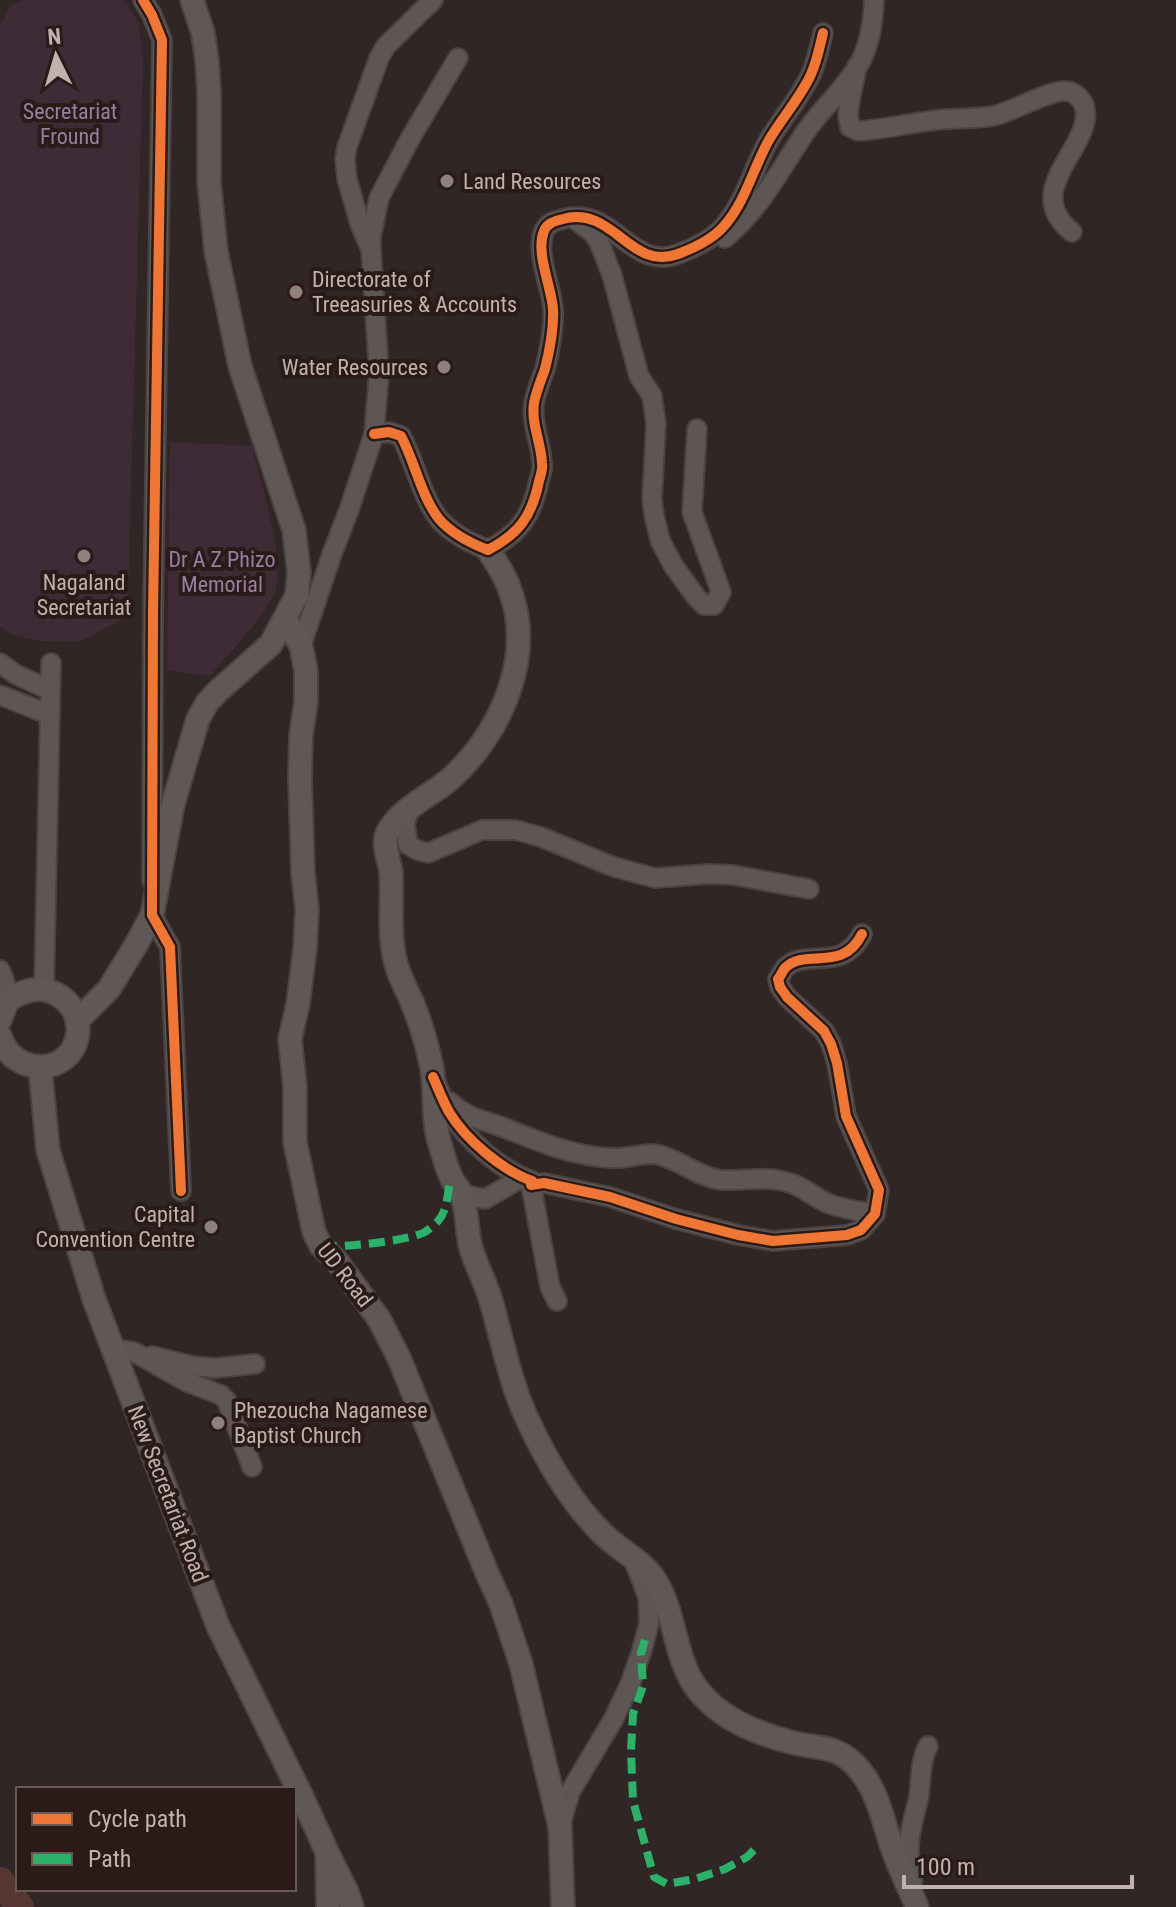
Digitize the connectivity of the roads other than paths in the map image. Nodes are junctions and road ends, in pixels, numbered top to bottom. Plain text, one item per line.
1 (143, 0) edge
2 (192, 0) edge
3 (433, 0) edge
4 (874, 0) edge
5 (823, 33) dead end
6 (458, 58) dead end
7 (857, 66) junction
8 (571, 217) junction
9 (1072, 232) dead end
10 (371, 250) junction
11 (674, 255) junction
12 (697, 429) dead end
13 (374, 434) junction
14 (488, 550) junction
15 (285, 618) junction
16 (301, 646) junction
17 (0, 663) edge
18 (51, 663) dead end
19 (50, 690) junction
20 (0, 695) edge
21 (50, 715) junction
22 (409, 810) junction
23 (809, 889) dead end
24 (152, 915) junction
25 (862, 934) dead end
26 (0, 970) edge
27 (44, 989) junction
28 (4, 1010) edge
29 (77, 1021) junction
30 (0, 1036) edge
31 (40, 1067) junction
32 (437, 1086) junction
33 (527, 1181) junction
34 (181, 1191) dead end
35 (461, 1194) junction
36 (875, 1214) junction
37 (557, 1301) dead end
38 (123, 1350) junction
39 (255, 1364) dead end
40 (252, 1467) dead end
41 (634, 1560) junction
42 (928, 1746) dead end
43 (560, 1827) junction
44 (327, 1852) junction
45 (914, 1900) edge
46 (328, 1907) edge
47 (352, 1907) edge
48 (563, 1907) edge

1 - 24 street
2 - 15 main road
3 - 10 street
4 - 7 street
5 - 11 street
6 - 10 street
7 - 9 street
7 - 11 street
8 - 11 street
8 - 12 street
8 - 14 street
10 - 13 street
13 - 14 street
13 - 16 street
14 - 22 main road
15 - 16 main road, UD Road
15 - 24 main road
16 - 43 main road, UD Road
17 - 19 street
18 - 19 street
19 - 21 street
20 - 21 street
21 - 27 street
22 - 23 street
22 - 32 main road
24 - 29 main road
24 - 34 street
25 - 36 street
26 - 28 street
27 - 28 main road
27 - 29 main road
29 - 31 main road
30 - 31 main road
31 - 38 main road, New Secretariat Road
32 - 33 street
32 - 35 main road
32 - 36 street
33 - 35 street
33 - 36 street
33 - 37 street
35 - 41 main road
38 - 39 street
38 - 40 street
38 - 44 main road, New Secretariat Road
41 - 43 street
41 - 45 main road
42 - 45 street
43 - 48 main road, UD Road
44 - 46 main road, New Secretariat Road
44 - 47 main road

